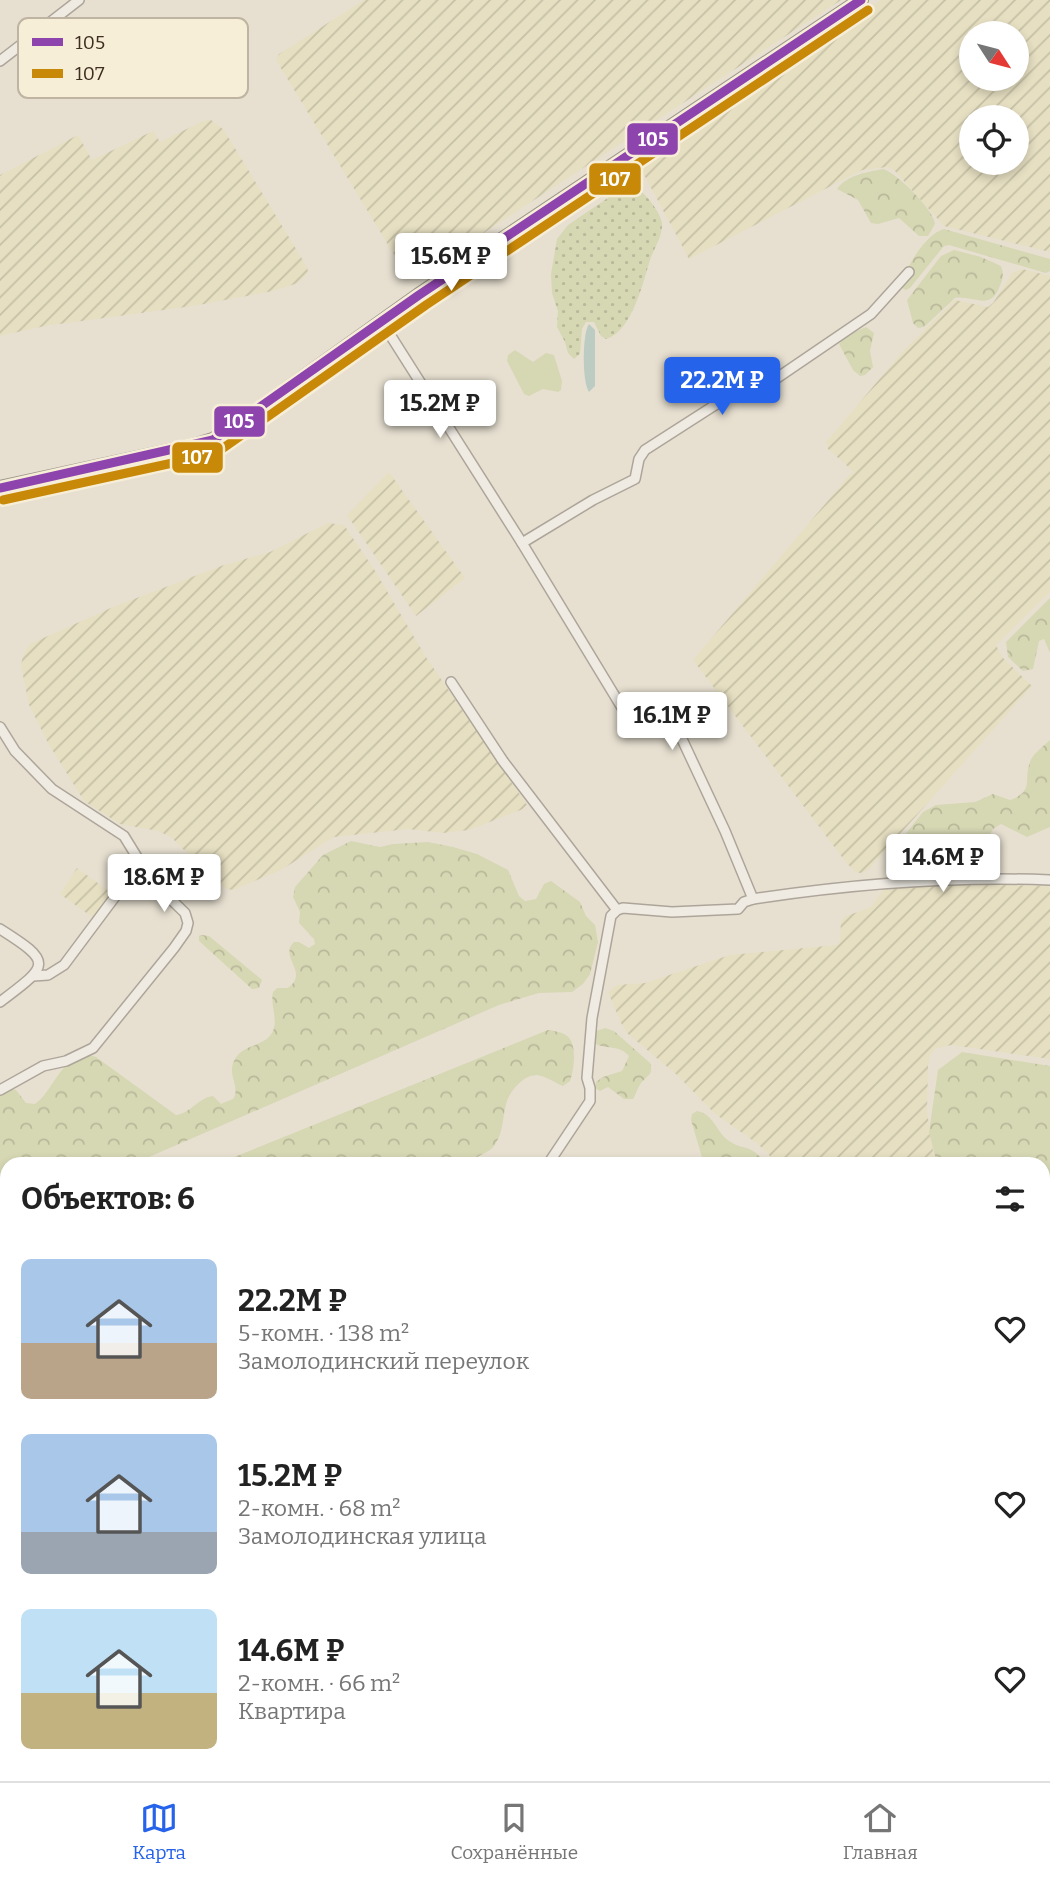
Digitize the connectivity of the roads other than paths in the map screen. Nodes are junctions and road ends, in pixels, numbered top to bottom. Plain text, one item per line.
1 (79, 0) edge
2 (861, 0) edge
3 (56, 18) edge
4 (18, 47) edge
5 (0, 61) edge
6 (909, 272) dead end
7 (382, 322) junction
8 (0, 488) edge
9 (522, 543) junction
10 (451, 682) dead end
11 (0, 727) edge
12 (142, 869) junction
13 (1050, 880) edge
14 (752, 899) junction
15 (617, 910) junction
16 (0, 929) edge
17 (33, 976) junction
18 (0, 1002) edge
19 (0, 1090) edge
20 (553, 1157) edge

1 - 3 street
2 - 7 street
4 - 5 street
6 - 9 street
7 - 8 street
7 - 9 street
9 - 14 street
10 - 15 street
11 - 12 street
12 - 17 street
12 - 19 street
13 - 14 street
14 - 15 street
15 - 20 street
16 - 17 street
17 - 18 street

